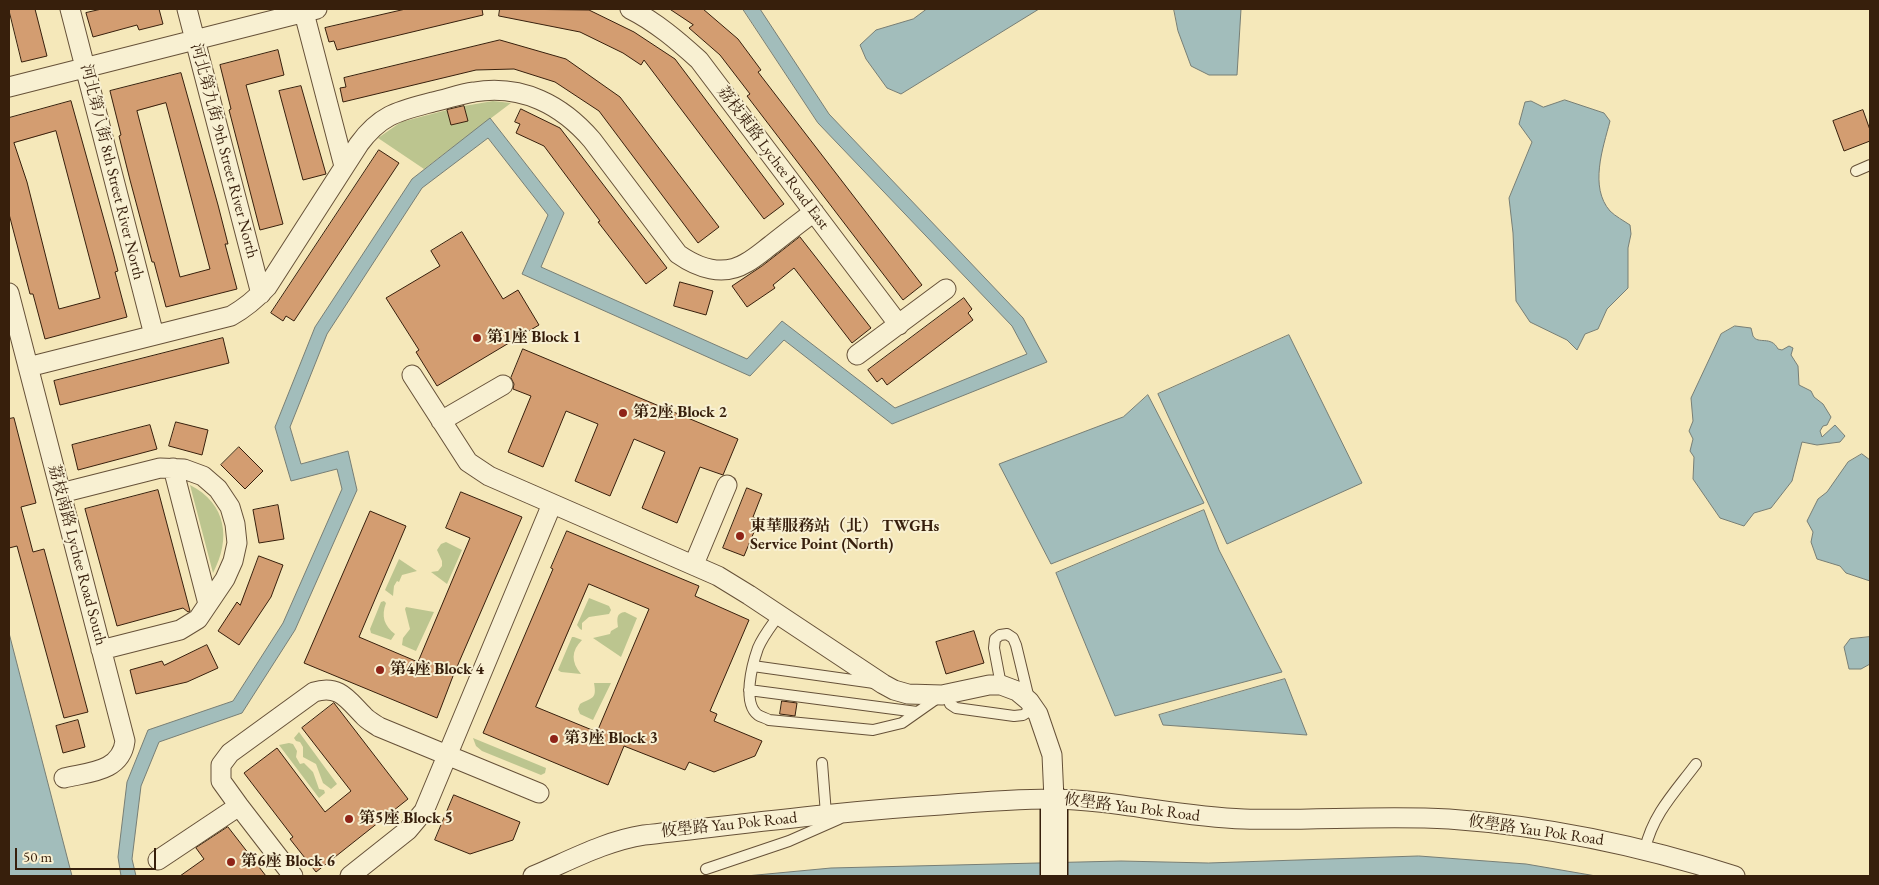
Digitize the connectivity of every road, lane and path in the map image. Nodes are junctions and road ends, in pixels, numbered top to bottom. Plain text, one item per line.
1 (70, 9) edge
2 (187, 9) edge
3 (630, 9) edge
4 (308, 10) edge
5 (195, 40) junction
6 (85, 67) junction
7 (9, 87) edge
8 (344, 166) junction
9 (1870, 166) edge
10 (1856, 171) dead end
11 (814, 212) junction
12 (946, 289) dead end
13 (9, 293) edge
14 (261, 294) junction
15 (899, 325) junction
16 (154, 335) junction
17 (858, 355) dead end
18 (28, 367) junction
19 (412, 375) dead end
20 (503, 384) dead end
21 (441, 421) junction
22 (172, 468) junction
23 (727, 485) dead end
24 (61, 493) junction
25 (552, 504) junction
26 (694, 564) junction
27 (208, 604) junction
28 (779, 615) junction
29 (101, 650) junction
30 (753, 666) junction
31 (882, 684) junction
32 (1002, 686) junction
33 (749, 690) junction
34 (945, 694) junction
35 (1032, 704) junction
36 (917, 712) junction
37 (447, 755) junction
38 (822, 763) dead end
39 (1696, 764) dead end
40 (64, 778) dead end
41 (539, 794) dead end
42 (1054, 799) junction
43 (239, 806) junction
44 (856, 812) junction
45 (826, 814) junction
46 (1645, 849) junction
47 (158, 860) dead end
48 (706, 869) dead end
49 (293, 876) edge
50 (350, 876) edge
51 (533, 876) edge
52 (1054, 876) edge
53 (1735, 876) edge

1 - 6 street, 河北第八街 8th Street River North
2 - 5 street, 河北第九街 9th Street River North
3 - 11 street, 荔枝東路 Lychee Road East
4 - 5 street
4 - 8 street
5 - 6 street
5 - 14 street, 河北第九街 9th Street River North
6 - 7 street
6 - 16 street, 河北第八街 8th Street River North
8 - 11 street
8 - 14 street
9 - 10 lane
11 - 15 street, 荔枝東路 Lychee Road East
12 - 15 street
13 - 18 street, 荔枝南路 Lychee Road South
14 - 16 street
15 - 17 street
16 - 18 street
18 - 24 street, 荔枝南路 Lychee Road South
19 - 21 street
20 - 21 street
21 - 25 street
22 - 24 street
22 - 27 street
22 - 27 street
23 - 26 street
24 - 29 street, 荔枝南路 Lychee Road South
25 - 26 street
25 - 37 street
26 - 28 street
27 - 29 street
28 - 30 lane
28 - 31 street
29 - 40 street, 荔枝南路 Lychee Road South
30 - 31 lane
30 - 33 lane
31 - 34 street
32 - 34 street
32 - 35 street
32 - 35 lane
33 - 36 lane
33 - 36 lane
34 - 35 lane
34 - 36 lane
35 - 42 street
37 - 41 street
37 - 43 street
37 - 50 street
38 - 45 lane
39 - 46 lane
42 - 44 street, 攸壆路 Yau Pok Road
42 - 46 street, 攸壆路 Yau Pok Road
42 - 52 street
43 - 47 street
43 - 49 street
44 - 45 street, 攸壆路 Yau Pok Road
44 - 48 lane
45 - 51 street, 攸壆路 Yau Pok Road
46 - 53 street, 攸壆路 Yau Pok Road

